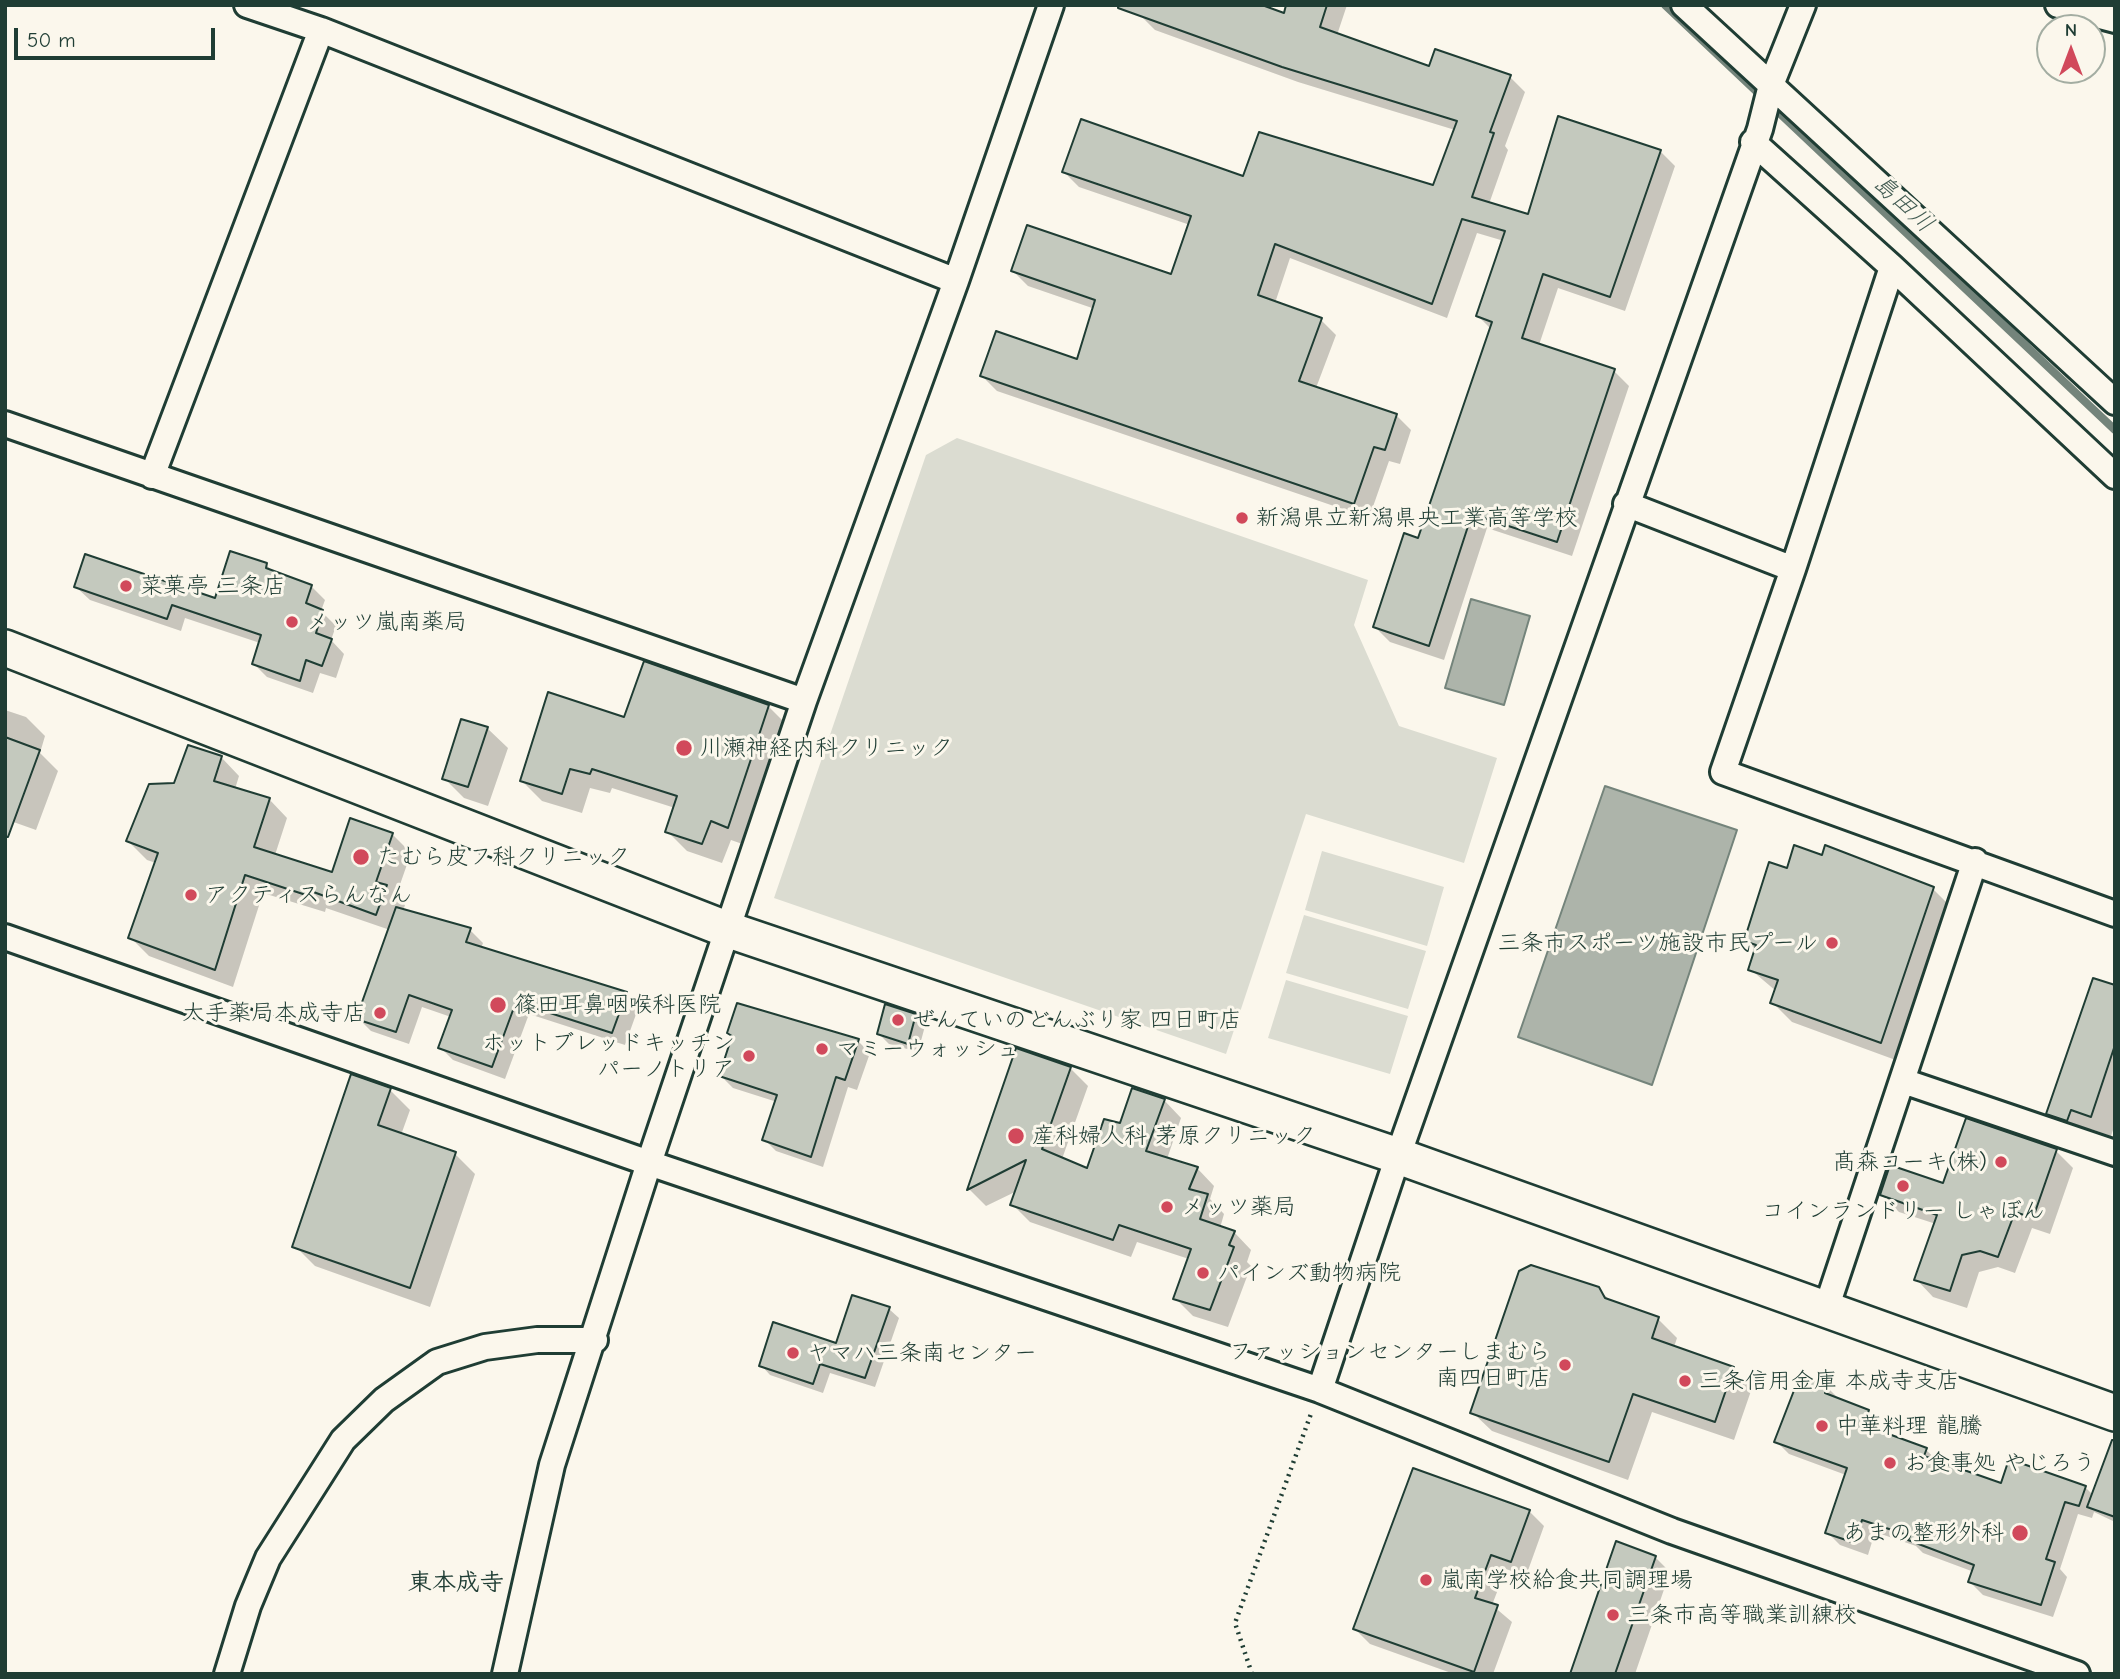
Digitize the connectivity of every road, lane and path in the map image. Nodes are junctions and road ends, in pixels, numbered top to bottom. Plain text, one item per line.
1 (247, 5) edge
2 (1051, 5) edge
3 (1684, 5) edge
4 (1803, 5) edge
5 (2058, 5) edge
6 (2115, 20) edge
7 (321, 30) junction
8 (1771, 85) junction
9 (1753, 142) junction
10 (1892, 267) junction
11 (956, 281) junction
12 (2115, 402) edge
13 (5, 424) edge
14 (152, 476) junction
15 (2115, 476) edge
16 (1626, 504) junction
17 (1793, 569) junction
18 (5, 648) edge
19 (804, 701) junction
20 (1975, 861) junction
21 (2115, 914) edge
22 (726, 929) junction
23 (5, 937) edge
24 (1903, 1080) junction
25 (2115, 1153) edge
26 (1398, 1156) junction
27 (649, 1163) junction
28 (1825, 1312) junction
29 (595, 1340) junction
30 (1320, 1390) junction
31 (2115, 1413) edge
32 (227, 1674) edge
33 (505, 1674) edge
34 (1252, 1674) edge
35 (2077, 1674) edge

1 - 7 street
2 - 11 street
3 - 8 street
4 - 8 street
5 - 6 street
7 - 11 street
7 - 14 street
8 - 9 street
8 - 12 street
9 - 10 street
9 - 16 street
10 - 15 street
10 - 17 street
11 - 19 street
13 - 14 street
14 - 19 street
16 - 17 street
16 - 26 street
17 - 20 street
18 - 22 street
19 - 22 street
20 - 21 street
20 - 24 street
22 - 26 street
22 - 27 street
23 - 27 street
24 - 25 street
24 - 28 street
26 - 28 street
26 - 30 street
27 - 29 street
27 - 30 street
28 - 31 street
29 - 32 street
29 - 33 street
30 - 34 path
30 - 35 street

